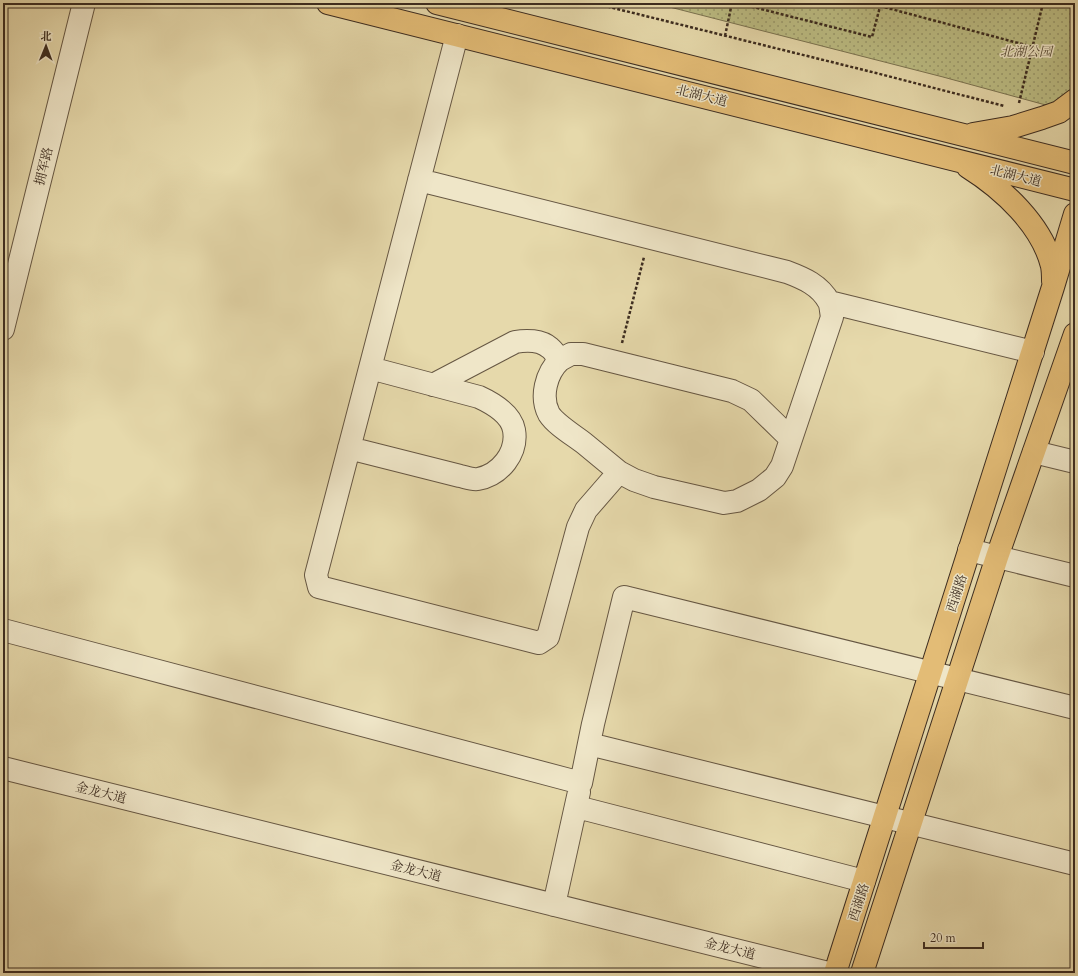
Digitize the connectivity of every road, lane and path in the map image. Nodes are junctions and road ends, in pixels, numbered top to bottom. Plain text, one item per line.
1 (84, 3) edge
2 (328, 3) edge
3 (437, 3) edge
4 (593, 3) edge
5 (732, 3) edge
6 (737, 3) edge
7 (1043, 3) edge
8 (880, 5) edge
9 (457, 35) junction
10 (725, 36) junction
11 (1033, 47) junction
12 (1075, 100) edge
13 (1023, 105) dead end
14 (1009, 107) dead end
15 (961, 135) junction
16 (956, 159) junction
17 (1075, 163) edge
18 (419, 180) junction
19 (1075, 190) edge
20 (1075, 214) edge
21 (649, 237) junction
22 (1053, 288) junction
23 (829, 302) junction
24 (3, 328) edge
25 (1075, 334) edge
26 (1033, 352) junction
27 (560, 360) junction
28 (617, 362) junction
29 (370, 368) junction
30 (433, 385) junction
31 (791, 439) junction
32 (349, 448) junction
33 (1034, 452) junction
34 (1075, 462) edge
35 (619, 472) junction
36 (970, 550) junction
37 (997, 557) junction
38 (1075, 576) edge
39 (3, 630) edge
40 (930, 673) junction
41 (957, 678) junction
42 (1075, 708) edge
43 (589, 744) junction
44 (3, 768) edge
45 (581, 783) junction
46 (577, 807) junction
47 (885, 817) junction
48 (910, 823) junction
49 (1075, 864) edge
50 (864, 881) junction
51 (554, 905) junction
52 (828, 973) edge
53 (836, 973) edge
54 (862, 973) edge

1 - 24 street, 拥军路
2 - 9 main road, 北湖大道
3 - 15 main road, 北湖大道
4 - 10 path
5 - 10 path
6 - 8 path
7 - 11 path
8 - 11 path
9 - 16 main road, 北湖大道
9 - 18 street
10 - 14 path
11 - 13 path
12 - 15 main road
15 - 17 main road, 北湖大道
16 - 19 main road, 北湖大道
16 - 22 main road
18 - 21 street
18 - 29 street
20 - 22 main road, 西湖路
21 - 23 street
21 - 28 path
22 - 26 main road, 西湖路
23 - 26 street
23 - 31 street
25 - 33 main road, 西湖路
26 - 36 main road, 西湖路
27 - 28 street
27 - 30 street
27 - 35 street
28 - 31 street
29 - 30 street
29 - 32 street
30 - 32 street
31 - 35 street
32 - 35 street
33 - 34 street
33 - 37 main road, 西湖路
36 - 37 street
36 - 40 main road, 西湖路
37 - 38 street
37 - 41 main road, 西湖路
39 - 45 street
40 - 41 street
40 - 43 street
40 - 47 main road, 西湖路
41 - 42 street
41 - 48 main road, 西湖路
43 - 45 street
43 - 47 street
44 - 51 street, 金龙大道
45 - 46 street
46 - 50 street
46 - 51 street
47 - 48 street
47 - 50 main road, 西湖路
48 - 49 street
48 - 54 main road, 西湖路
50 - 53 main road, 西湖路
51 - 52 street, 金龙大道

